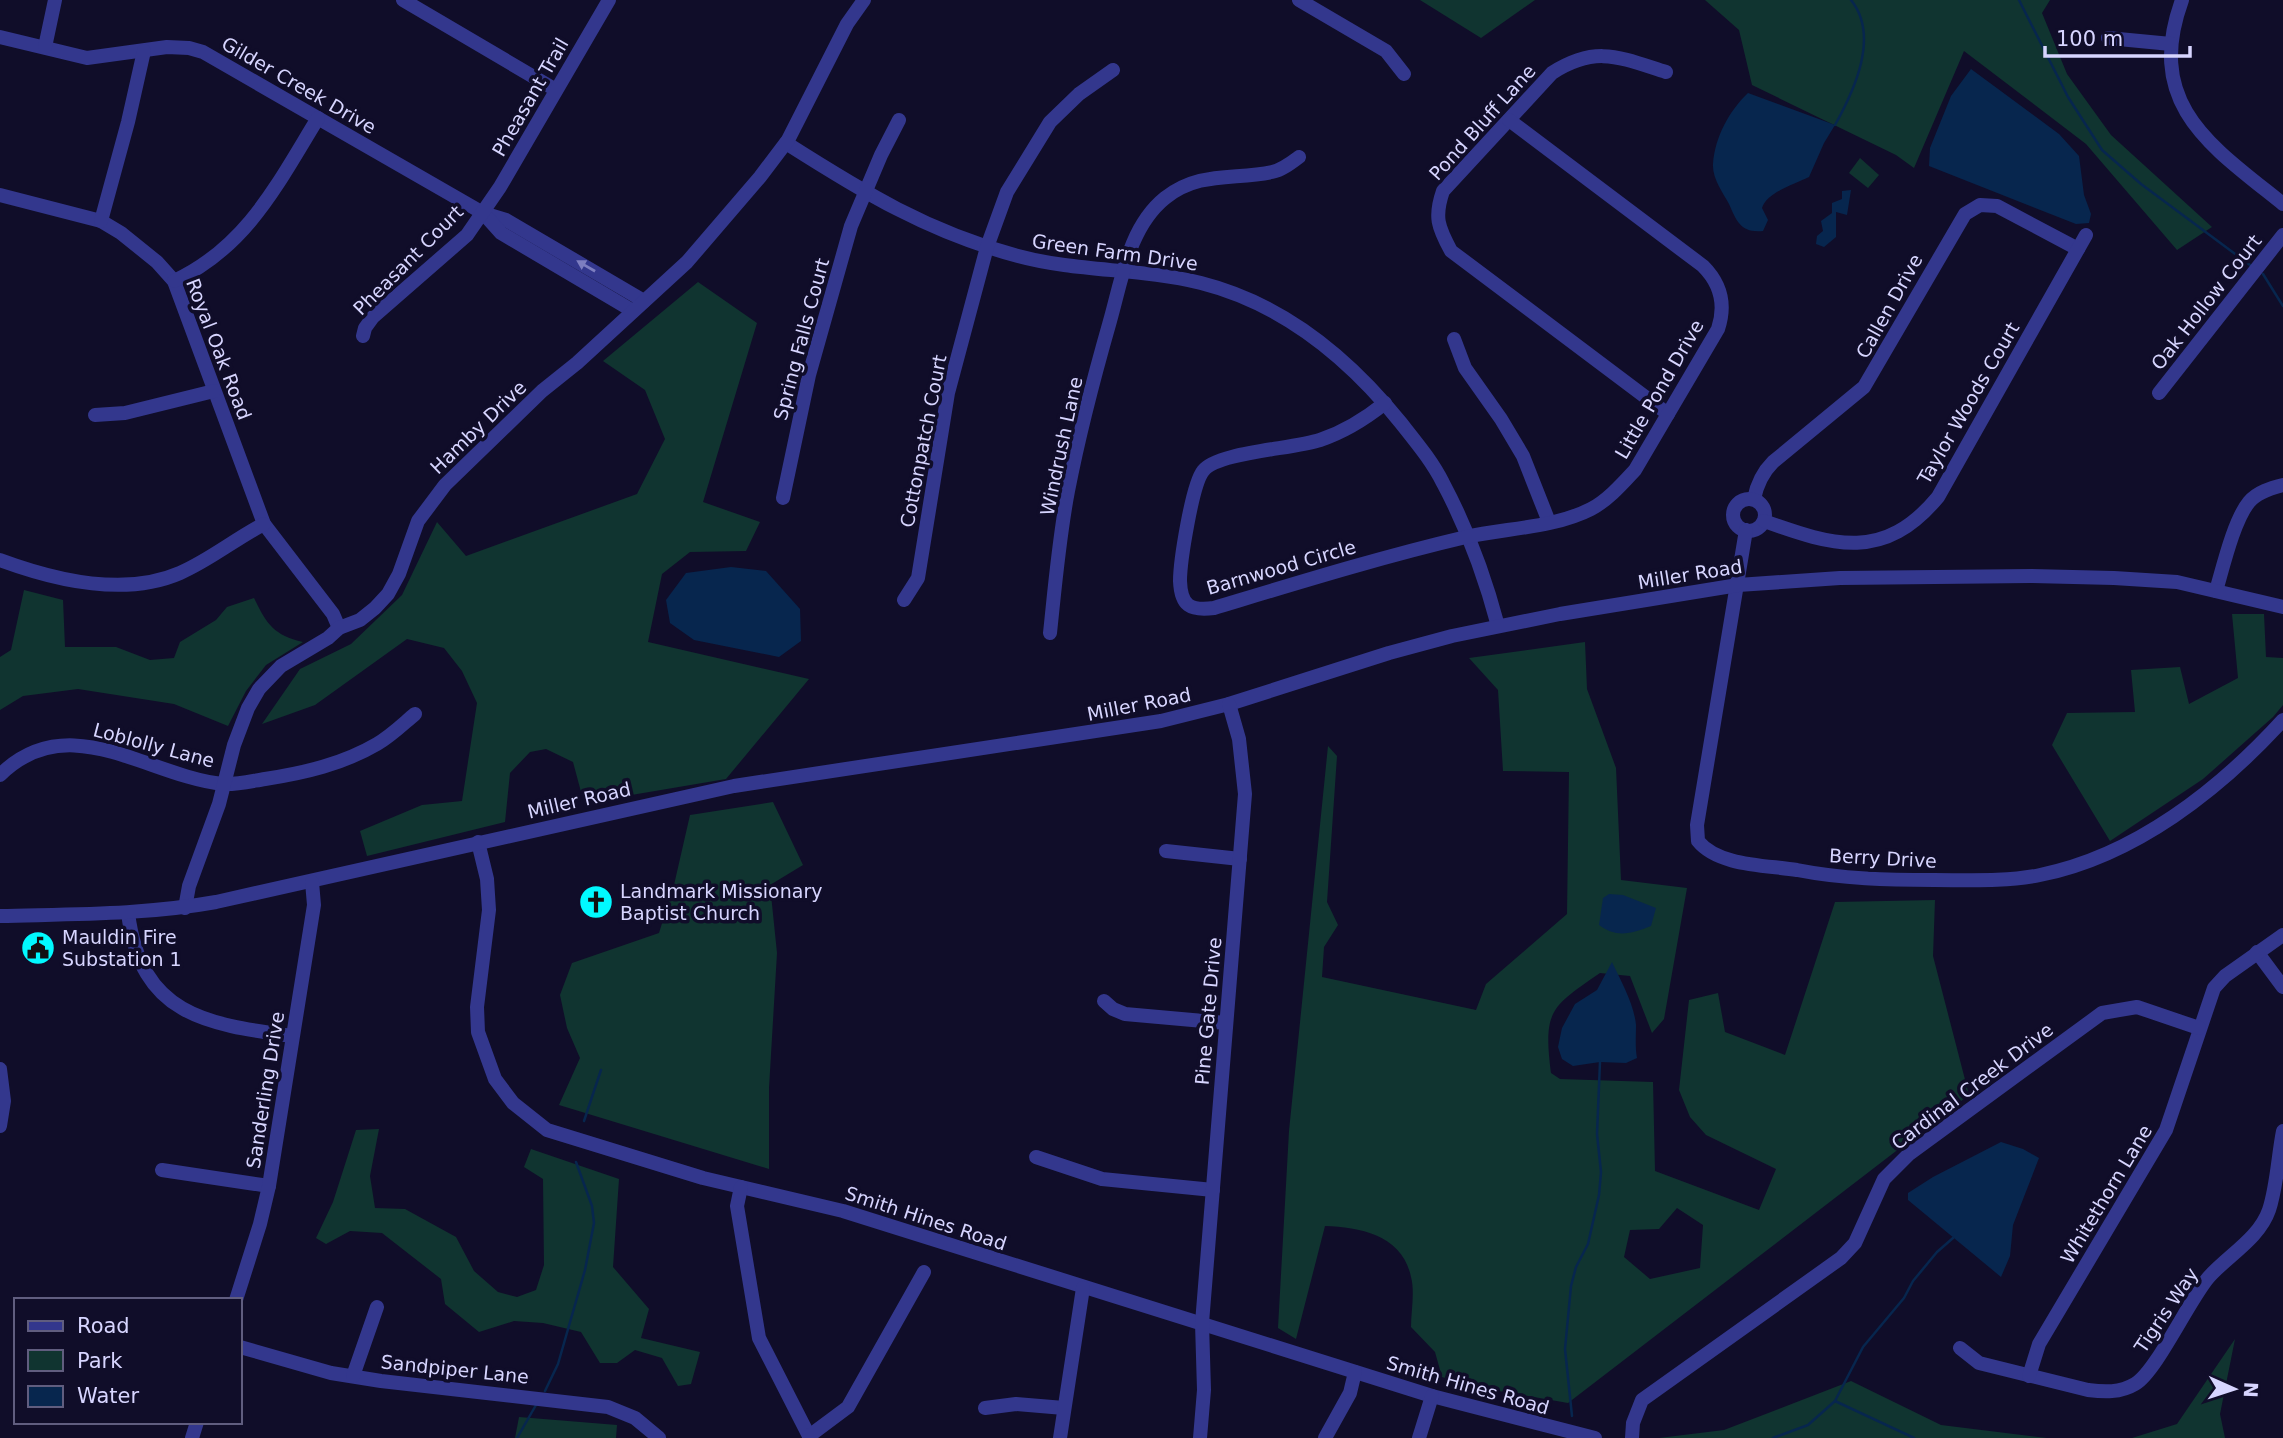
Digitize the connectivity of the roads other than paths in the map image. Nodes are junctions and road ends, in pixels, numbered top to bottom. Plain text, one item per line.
1 (55, 0) edge
2 (403, 0) edge
3 (609, 0) edge
4 (863, 0) edge
5 (1299, 0) edge
6 (2182, 0) edge
7 (0, 37) edge
8 (2108, 38) dead end
9 (2171, 44) junction
10 (45, 47) junction
11 (144, 51) junction
12 (1113, 70) dead end
13 (1666, 72) dead end
14 (1404, 74) dead end
15 (556, 90) junction
16 (318, 118) junction
17 (899, 120) dead end
18 (1509, 120) junction
19 (786, 143) junction
20 (1299, 157) dead end
21 (865, 192) junction
22 (0, 195) edge
23 (2283, 204) edge
24 (483, 213) junction
25 (101, 221) junction
26 (2086, 235) dead end
27 (2283, 235) edge
28 (987, 247) junction
29 (2078, 249) junction
30 (1124, 270) junction
31 (174, 281) junction
32 (639, 306) junction
33 (363, 336) dead end
34 (1454, 339) dead end
35 (214, 391) junction
36 (2159, 393) dead end
37 (1384, 403) junction
38 (1668, 414) junction
39 (95, 415) dead end
40 (2283, 485) edge
41 (783, 498) dead end
42 (1754, 499) junction
43 (1764, 521) junction
44 (1549, 522) junction
45 (264, 524) junction
46 (1746, 530) junction
47 (1468, 536) junction
48 (0, 561) edge
49 (1738, 585) junction
50 (2216, 591) junction
51 (904, 600) dead end
52 (2283, 607) edge
53 (1498, 626) junction
54 (338, 628) junction
55 (1050, 633) dead end
56 (1229, 704) junction
57 (415, 714) dead end
58 (2283, 720) edge
59 (0, 775) edge
60 (224, 784) junction
61 (478, 842) junction
62 (1166, 851) dead end
63 (1240, 859) junction
64 (313, 882) junction
65 (185, 908) junction
66 (128, 913) junction
67 (0, 916) edge
68 (2283, 934) edge
69 (2257, 952) junction
70 (2283, 987) edge
71 (1104, 1001) dead end
72 (1226, 1023) junction
73 (2199, 1028) junction
74 (292, 1036) junction
75 (0, 1069) edge
76 (0, 1126) edge
77 (2283, 1131) edge
78 (1037, 1157) dead end
79 (162, 1170) dead end
80 (269, 1186) junction
81 (741, 1187) junction
82 (1213, 1190) junction
83 (924, 1272) dead end
84 (1083, 1288) junction
85 (237, 1298) edge
86 (377, 1307) dead end
87 (1202, 1323) junction
88 (242, 1348) edge
89 (1960, 1348) dead end
90 (1355, 1373) junction
91 (353, 1376) junction
92 (2029, 1376) junction
93 (1432, 1396) junction
94 (985, 1408) dead end
95 (1064, 1408) junction
96 (809, 1437) edge
97 (659, 1438) edge
98 (1060, 1438) edge
99 (1200, 1438) edge
100 (1325, 1438) edge
101 (1419, 1438) edge
102 (1595, 1438) edge
103 (1632, 1438) edge

1 - 10 street
2 - 15 street
3 - 15 street, Pheasant Trail
4 - 19 street, Hamby Drive
5 - 14 street
6 - 9 street
7 - 10 street, Gilder Creek Drive
8 - 9 street
9 - 23 street
10 - 11 street, Gilder Creek Drive
11 - 16 street, Gilder Creek Drive
11 - 25 street
12 - 28 street, Cottonpatch Court
13 - 18 street, Pond Bluff Lane
15 - 24 street, Pheasant Trail
16 - 24 street, Gilder Creek Drive
16 - 31 street
17 - 21 street, Spring Falls Court
18 - 38 street, Little Pond Drive
18 - 38 street, Pond Bluff Lane
19 - 21 street, Green Farm Drive
19 - 32 street, Hamby Drive
20 - 30 street, Windrush Lane
21 - 28 street, Green Farm Drive
21 - 41 street, Spring Falls Court
22 - 25 street
24 - 32 street, Gilder Creek Drive
24 - 33 street, Pheasant Court
25 - 31 street, Royal Oak Road
26 - 29 street, Taylor Woods Court
27 - 36 street, Oak Hollow Court
28 - 30 street, Green Farm Drive
28 - 51 street, Cottonpatch Court
29 - 42 street, Callen Drive
29 - 43 street, Taylor Woods Court
30 - 37 street, Green Farm Drive
30 - 55 street, Windrush Lane
31 - 35 street, Royal Oak Road
32 - 54 street, Hamby Drive
34 - 44 street
35 - 39 street
35 - 45 street, Royal Oak Road
37 - 47 street, Green Farm Drive
37 - 47 street, Barnwood Circle
38 - 44 street, Little Pond Drive
40 - 50 street
42 - 43 street
42 - 46 street
43 - 46 street
44 - 47 street, Little Pond Drive
45 - 48 street
45 - 54 street, Royal Oak Road
46 - 49 street
47 - 53 street, Green Farm Drive
49 - 50 street, Miller Road
49 - 53 street, Miller Road
49 - 58 street, Berry Drive
50 - 52 street, Miller Road
53 - 56 street, Miller Road
54 - 60 street, Hamby Drive
56 - 61 street, Miller Road
56 - 63 street, Pine Gate Drive
57 - 60 street, Loblolly Lane
59 - 60 street, Loblolly Lane
60 - 65 street, Hamby Drive
61 - 64 street, Miller Road
61 - 81 street, Smith Hines Road
62 - 63 street
63 - 72 street, Pine Gate Drive
64 - 65 street, Miller Road
64 - 74 street, Sanderling Drive
65 - 66 street, Miller Road
66 - 67 street, Miller Road
66 - 74 street
68 - 69 street, Whitethorn Lane
69 - 70 street
69 - 73 street, Whitethorn Lane
71 - 72 street
72 - 82 street, Pine Gate Drive
73 - 92 street, Whitethorn Lane
73 - 103 street, Cardinal Creek Drive
74 - 80 street, Sanderling Drive
75 - 76 street
77 - 92 street, Tigris Way
78 - 82 street
79 - 80 street
80 - 85 street, Sanderling Drive
81 - 84 street, Smith Hines Road
81 - 96 street
82 - 87 street, Pine Gate Drive
83 - 96 street
84 - 87 street, Smith Hines Road
84 - 95 street
86 - 91 street
87 - 90 street, Smith Hines Road
87 - 99 street, Pine Gate Drive
88 - 91 street, Sandpiper Lane
89 - 92 street, Tigris Way
90 - 93 street, Smith Hines Road
90 - 100 street
91 - 97 street, Sandpiper Lane
93 - 101 street
93 - 102 street, Smith Hines Road
94 - 95 street
95 - 98 street

